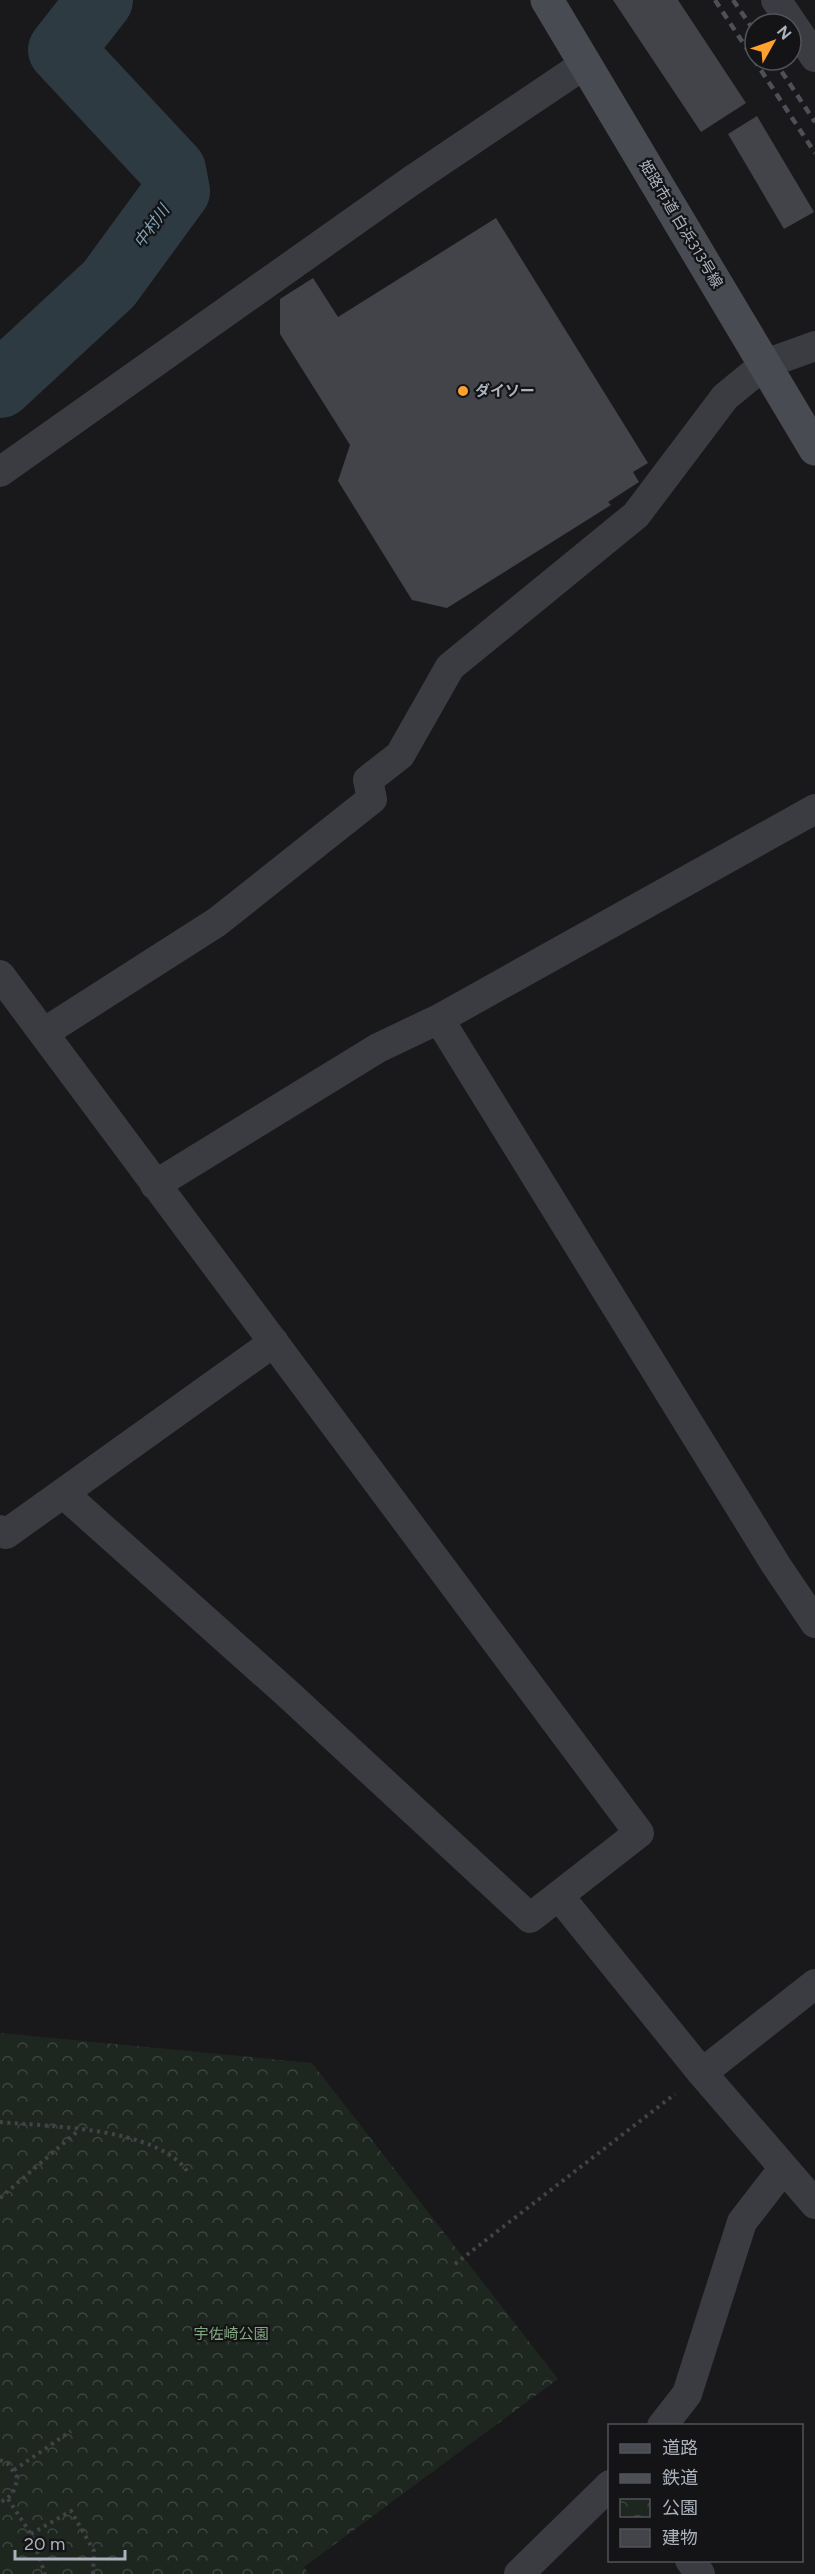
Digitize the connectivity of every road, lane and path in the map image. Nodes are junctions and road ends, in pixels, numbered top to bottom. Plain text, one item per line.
1 (547, 0) edge
2 (776, 0) edge
3 (815, 57) edge
4 (585, 64) junction
5 (815, 346) edge
6 (765, 364) junction
7 (815, 449) edge
8 (0, 472) edge
9 (815, 809) edge
10 (0, 975) edge
11 (439, 1019) junction
12 (45, 1032) junction
13 (155, 1185) junction
14 (274, 1342) junction
15 (64, 1494) junction
16 (0, 1530) edge
17 (815, 1623) edge
18 (560, 1896) junction
19 (815, 1984) edge
20 (702, 2073) junction
21 (0, 2122) edge
22 (79, 2130) junction
23 (783, 2169) junction
24 (188, 2172) dead end
25 (0, 2198) edge
26 (815, 2204) edge
27 (455, 2264) dead end
28 (664, 2424) edge
29 (71, 2431) dead end
30 (0, 2460) edge
31 (14, 2470) junction
32 (608, 2487) edge
33 (8, 2499) junction
34 (0, 2502) edge
35 (31, 2534) junction
36 (45, 2574) edge
37 (93, 2574) edge
38 (519, 2574) edge

1 - 4 street, 姫路市道 白浜313号線
2 - 3 street
4 - 6 street, 姫路市道 白浜313号線
4 - 8 street
5 - 6 street
6 - 7 street, 姫路市道 白浜313号線
6 - 12 street
9 - 11 street
10 - 12 street
11 - 13 street
11 - 17 street
12 - 13 street
13 - 14 street
14 - 15 street
14 - 18 street
15 - 16 street
15 - 18 street
18 - 20 street
19 - 20 street
20 - 23 street
20 - 27 path
21 - 22 path
22 - 24 path
22 - 25 path
23 - 26 street
23 - 28 street
29 - 31 path
30 - 31 path
31 - 33 path
32 - 38 street
33 - 34 path
33 - 35 path
35 - 36 path
35 - 37 path

